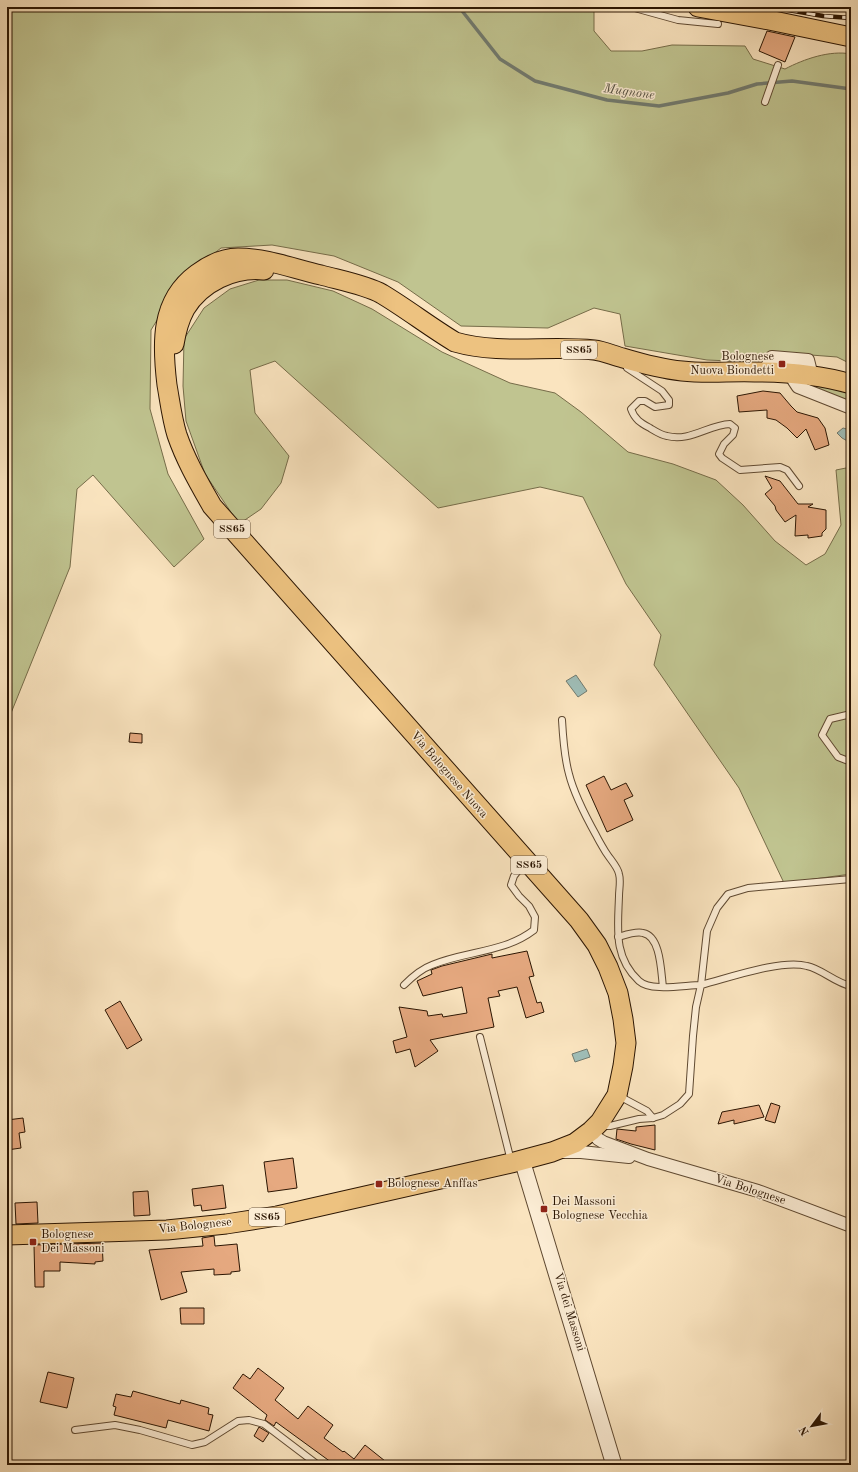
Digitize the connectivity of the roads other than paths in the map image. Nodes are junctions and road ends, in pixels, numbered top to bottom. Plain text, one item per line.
1 (631, 7) edge
2 (698, 7) edge
3 (718, 24) dead end
4 (851, 37) edge
5 (778, 65) dead end
6 (765, 102) dead end
7 (626, 359) junction
8 (764, 372) junction
9 (791, 373) junction
10 (812, 376) junction
11 (851, 384) edge
12 (851, 408) edge
13 (799, 486) dead end
14 (851, 714) edge
15 (562, 720) dead end
16 (851, 762) edge
17 (526, 861) junction
18 (851, 879) edge
19 (618, 937) junction
20 (404, 985) dead end
21 (701, 985) junction
22 (851, 986) edge
23 (663, 987) junction
24 (480, 1037) dead end
25 (617, 1095) junction
26 (653, 1118) junction
27 (595, 1132) junction
28 (552, 1152) junction
29 (591, 1153) junction
30 (648, 1159) junction
31 (517, 1161) junction
32 (851, 1226) edge
33 (7, 1235) edge
34 (76, 1430) dead end
35 (318, 1465) edge
36 (614, 1465) edge

1 - 3 lane
2 - 4 main road
5 - 6 lane
7 - 8 main road, Via Bolognese Nuova / SS65
7 - 13 lane
7 - 17 main road, Via Bolognese Nuova / SS65
8 - 9 main road, Via Bolognese Nuova / SS65
8 - 10 street
9 - 10 main road, Via Bolognese Nuova / SS65
9 - 12 street
10 - 11 main road, Via Bolognese Nuova / SS65
14 - 16 lane
15 - 19 lane
17 - 20 lane
17 - 25 main road, Via Bolognese Nuova / SS65
18 - 21 lane
19 - 23 lane
19 - 23 lane
21 - 22 lane
21 - 23 lane
21 - 26 lane
24 - 31 lane
25 - 26 lane
25 - 27 main road, Via Bolognese Nuova / SS65
26 - 27 lane
27 - 28 main road, Via Bolognese Nuova / SS65
27 - 29 street
27 - 30 street, Via Bolognese
28 - 29 street, Via Bolognese
28 - 31 main road, Via Bolognese / SS65
29 - 30 street, Via Bolognese
30 - 32 street, Via Bolognese
31 - 33 main road, Via Bolognese / SS65
31 - 36 street, Via dei Massoni
34 - 35 lane

